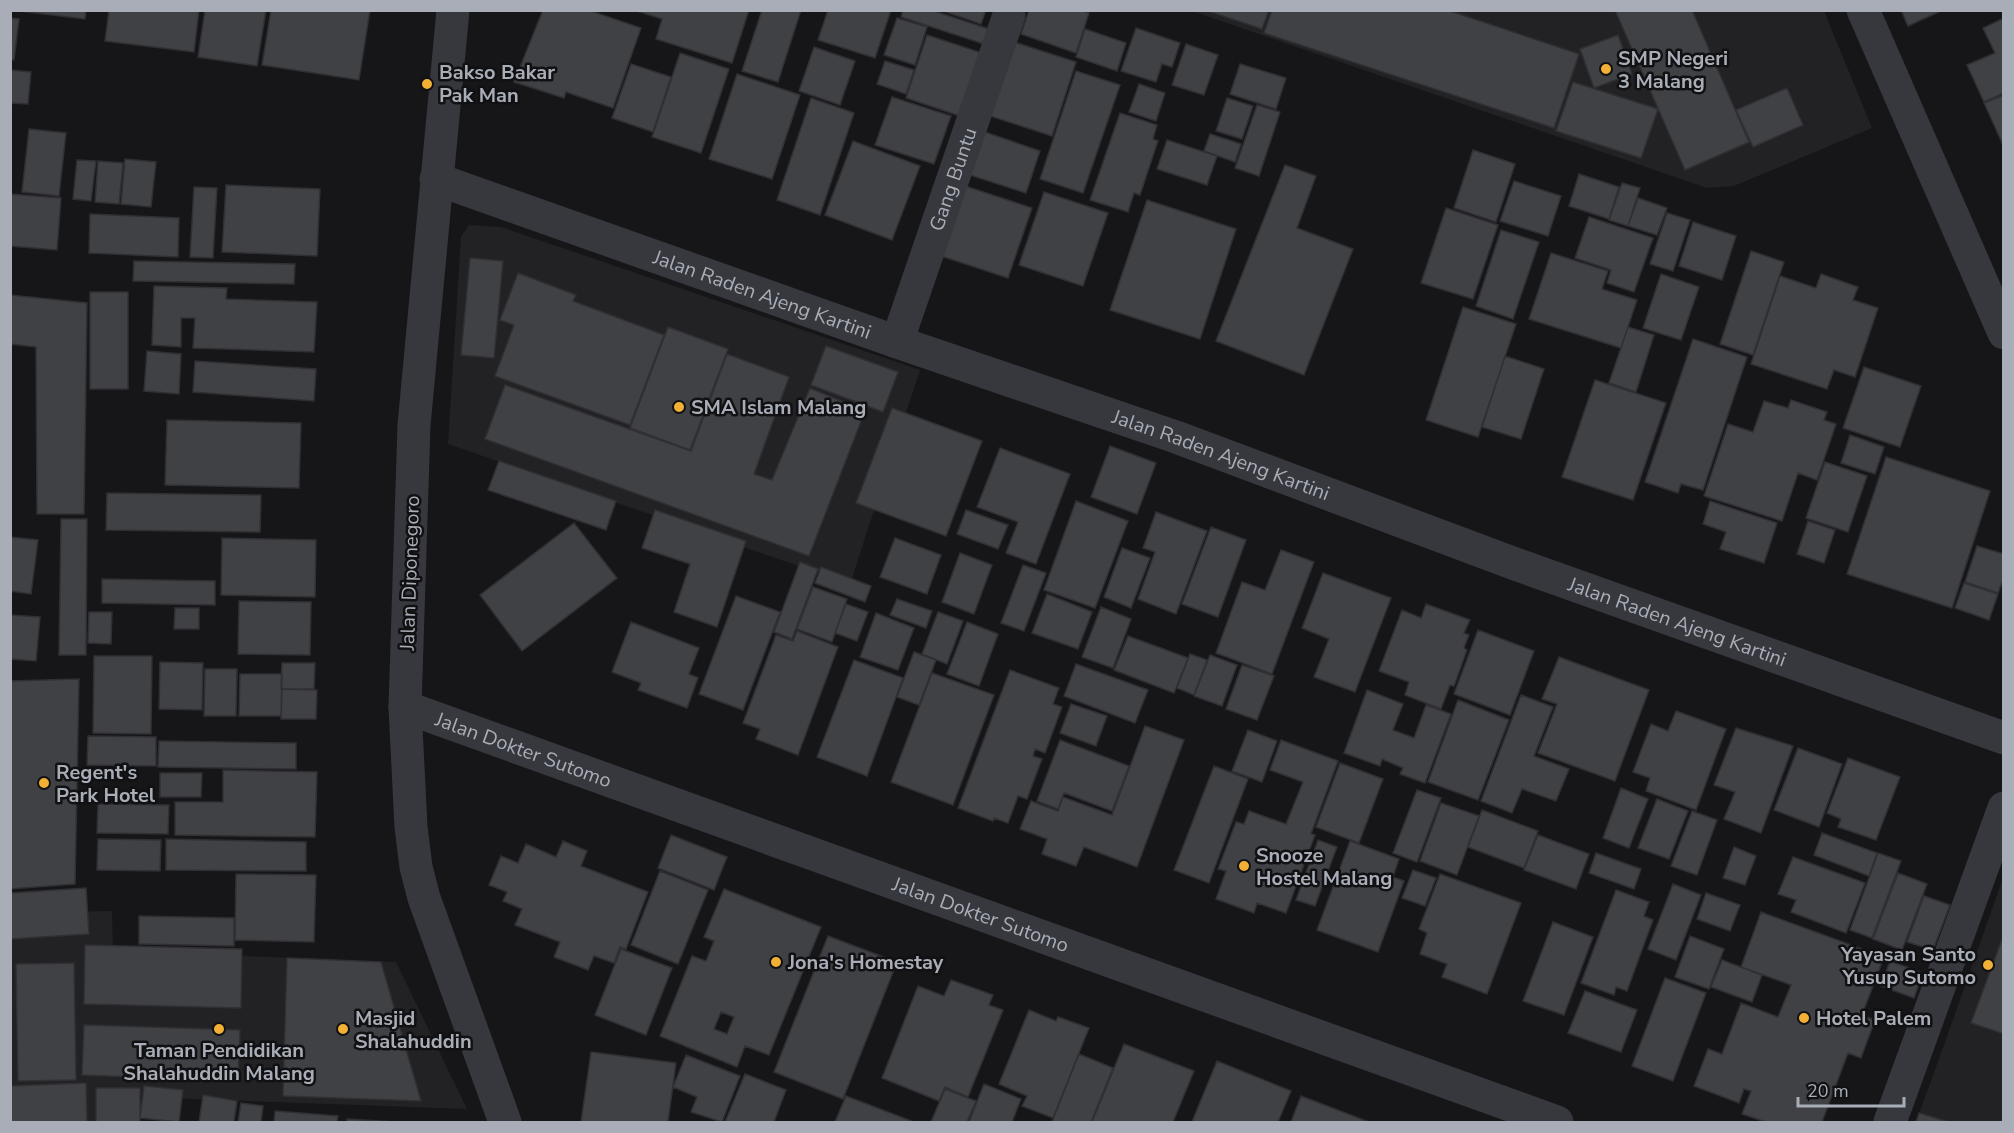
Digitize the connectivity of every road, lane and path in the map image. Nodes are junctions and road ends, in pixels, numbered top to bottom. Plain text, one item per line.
1 (453, 10) edge
2 (1863, 10) edge
3 (1009, 15) dead end
4 (436, 178) junction
5 (2004, 333) edge
6 (897, 342) junction
7 (405, 707) junction
8 (2004, 738) edge
9 (2004, 808) edge
10 (505, 1122) edge
11 (1557, 1122) edge
12 (1890, 1122) edge

1 - 4 street, Jalan Diponegoro
2 - 5 street
3 - 6 street, Gang Buntu
4 - 6 street, Jalan Raden Ajeng Kartini
4 - 7 street, Jalan Diponegoro
6 - 8 street, Jalan Raden Ajeng Kartini
7 - 10 street, Jalan Diponegoro
7 - 11 street, Jalan Dokter Sutomo
9 - 12 street

